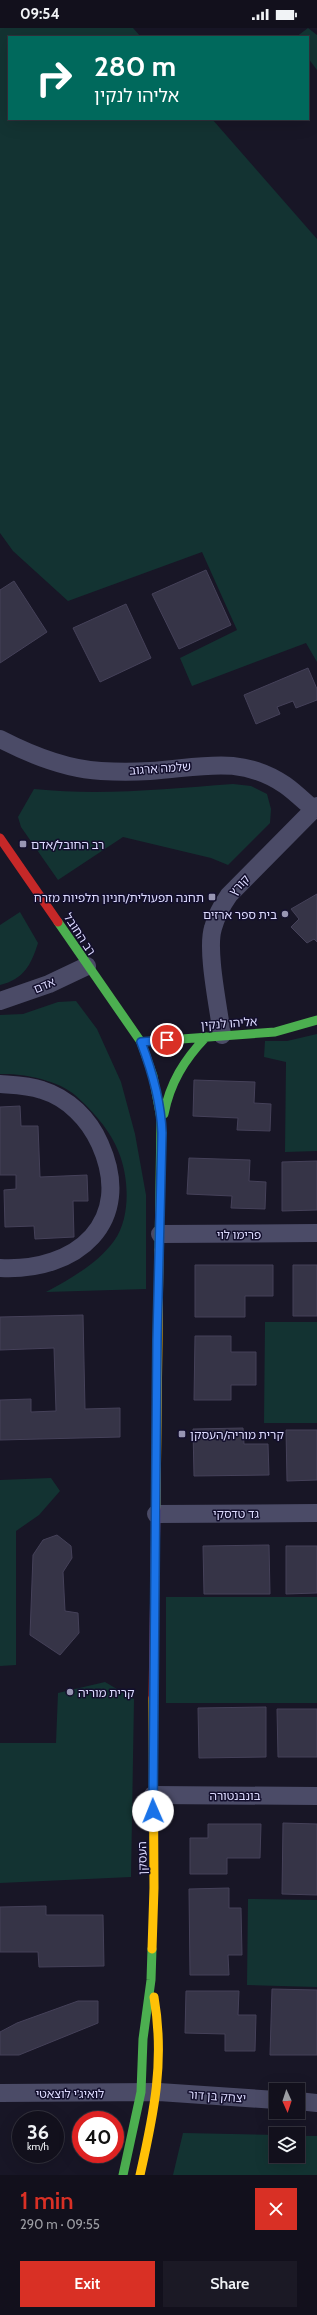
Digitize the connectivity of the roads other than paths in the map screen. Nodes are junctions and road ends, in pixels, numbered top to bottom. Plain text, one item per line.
1 (0, 739) edge
2 (315, 808) edge
3 (0, 838) edge
4 (87, 966) junction
5 (0, 1001) edge
6 (317, 1020) edge
7 (214, 1036) junction
8 (141, 1042) junction
9 (0, 1084) edge
10 (162, 1133) junction
11 (317, 1233) edge
12 (160, 1234) junction
13 (0, 1268) edge
14 (317, 1513) edge
15 (156, 1514) junction
16 (153, 1795) junction
17 (317, 1796) edge
18 (151, 1980) junction
19 (141, 2092) junction
20 (159, 2092) junction
21 (0, 2093) edge
22 (269, 2100) edge
23 (305, 2102) edge
24 (317, 2103) edge
25 (123, 2175) edge
26 (140, 2175) edge

1 - 2 street, שלמה ארגוב
2 - 7 street, קורץ
3 - 4 street, רב החובל
4 - 5 street, אדם
4 - 8 street, רב החובל
6 - 7 street, אליהו לנקין
7 - 8 street, אליהו לנקין
7 - 10 street
8 - 10 street, העסקן
9 - 13 street
10 - 12 street, העסקן
11 - 12 street, פרימו לוי
12 - 15 street, העסקן
14 - 15 street, גד טדסקי
15 - 16 street, העסקן
16 - 17 street, בונבנטורה
16 - 18 street, העסקן
18 - 19 street, העסקן
18 - 20 street, העסקן
19 - 20 street, יצחק בן דור
19 - 21 street, לואיג'י לוצאטי
19 - 25 street, העסקן
20 - 22 street, יצחק בן דור
20 - 26 street, העסקן
23 - 24 street

